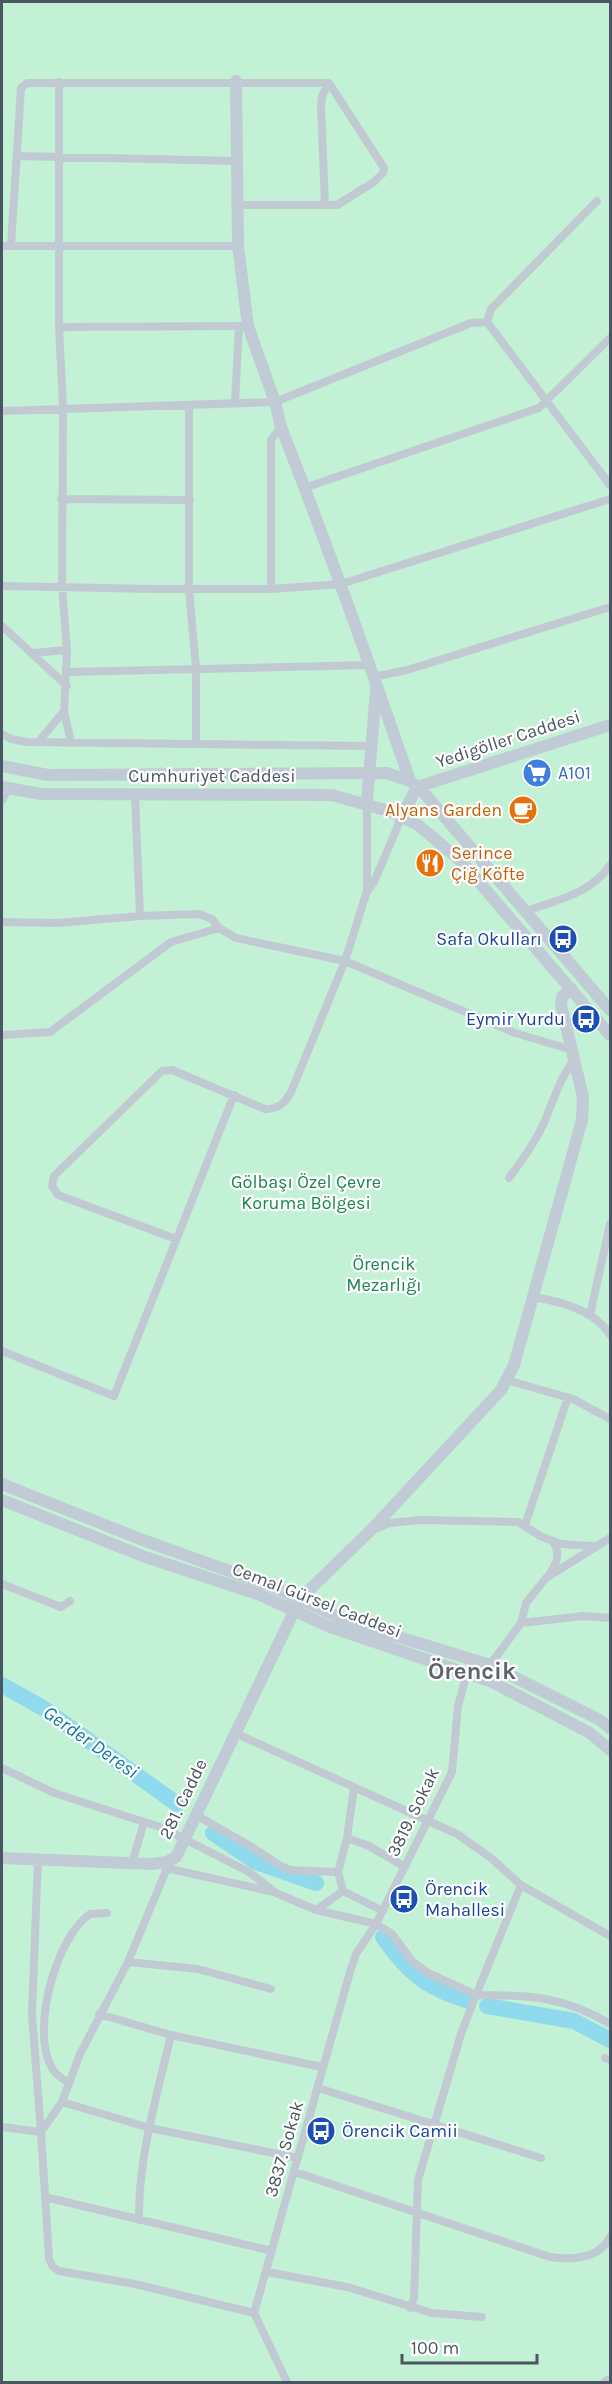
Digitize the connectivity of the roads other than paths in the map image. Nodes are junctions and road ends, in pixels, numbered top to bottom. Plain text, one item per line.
1 (236, 81) junction
2 (59, 82) junction
3 (329, 83) junction
4 (17, 156) junction
5 (60, 157) junction
6 (237, 161) junction
7 (597, 201) dead end
8 (237, 205) junction
9 (325, 205) junction
10 (11, 245) junction
11 (58, 245) junction
12 (2, 246) edge
13 (238, 246) junction
14 (487, 322) junction
15 (59, 327) junction
16 (243, 327) junction
17 (610, 338) edge
18 (547, 401) junction
19 (235, 402) junction
20 (275, 402) junction
21 (189, 406) junction
22 (63, 407) junction
23 (2, 411) edge
24 (281, 427) junction
25 (610, 485) edge
26 (304, 488) junction
27 (61, 499) junction
28 (610, 499) edge
29 (190, 500) junction
30 (341, 584) junction
31 (2, 586) edge
32 (62, 586) junction
33 (189, 589) junction
34 (271, 589) junction
35 (610, 607) edge
36 (2, 627) edge
37 (67, 650) junction
38 (33, 653) junction
39 (196, 668) junction
40 (67, 672) junction
41 (373, 677) junction
42 (67, 686) junction
43 (64, 711) junction
44 (610, 725) edge
45 (2, 734) edge
46 (39, 741) junction
47 (71, 742) junction
48 (196, 742) junction
49 (372, 746) junction
50 (2, 766) edge
51 (371, 772) junction
52 (414, 784) junction
53 (4, 792) edge
54 (135, 794) junction
55 (367, 802) junction
56 (402, 816) junction
57 (610, 866) edge
58 (367, 891) junction
59 (526, 911) junction
60 (140, 916) junction
61 (2, 921) edge
62 (219, 928) junction
63 (345, 961) junction
64 (570, 963) junction
65 (558, 973) junction
66 (571, 988) junction
67 (596, 993) junction
68 (584, 1004) junction
69 (610, 1010) edge
70 (2, 1035) edge
71 (610, 1035) edge
72 (573, 1054) junction
73 (234, 1095) junction
74 (509, 1178) dead end
75 (610, 1224) edge
76 (176, 1239) junction
77 (533, 1297) junction
78 (590, 1315) junction
79 (610, 1335) edge
80 (2, 1351) edge
81 (507, 1380) junction
82 (568, 1397) junction
83 (610, 1419) edge
84 (2, 1484) edge
85 (2, 1500) edge
86 (525, 1525) junction
87 (371, 1530) junction
88 (610, 1538) edge
89 (553, 1541) junction
90 (593, 1546) junction
91 (546, 1578) junction
92 (2, 1584) edge
93 (300, 1599) junction
94 (70, 1601) dead end
95 (295, 1611) junction
96 (610, 1618) edge
97 (521, 1623) junction
98 (490, 1665) junction
99 (466, 1673) junction
100 (610, 1728) edge
101 (235, 1733) junction
102 (610, 1750) edge
103 (2, 1768) edge
104 (354, 1787) junction
105 (196, 1815) junction
106 (429, 1821) junction
107 (144, 1822) junction
108 (347, 1838) junction
109 (184, 1840) junction
110 (2, 1858) edge
111 (38, 1859) junction
112 (132, 1863) junction
113 (166, 1865) junction
114 (405, 1867) junction
115 (338, 1872) junction
116 (521, 1885) junction
117 (343, 1891) junction
118 (276, 1893) junction
119 (316, 1910) junction
120 (383, 1911) junction
121 (106, 1913) dead end
122 (376, 1924) junction
123 (610, 1936) edge
124 (128, 1962) junction
125 (271, 1989) dead end
126 (476, 1995) junction
127 (99, 2014) junction
128 (610, 2024) edge
129 (171, 2035) junction
130 (322, 2067) junction
131 (69, 2083) junction
132 (318, 2088) junction
133 (62, 2102) junction
134 (434, 2124) junction
135 (2, 2127) edge
136 (150, 2128) junction
137 (41, 2133) junction
138 (298, 2158) junction
139 (540, 2158) dead end
140 (295, 2172) junction
141 (45, 2197) junction
142 (415, 2213) junction
143 (139, 2220) junction
144 (610, 2237) edge
145 (272, 2250) junction
146 (267, 2272) junction
147 (410, 2308) junction
148 (254, 2313) junction
149 (482, 2317) dead end
150 (287, 2382) edge

1 - 2 street
1 - 3 street
1 - 6 street
2 - 4 street
2 - 5 street
3 - 9 street
3 - 9 street
4 - 5 street
4 - 10 street
5 - 6 street
5 - 11 street
6 - 8 street
7 - 14 street
8 - 9 street
8 - 13 street
10 - 11 street
10 - 12 street
11 - 13 street
11 - 15 street
13 - 16 street
14 - 18 street
14 - 20 street
15 - 16 street
15 - 22 street
16 - 19 street
16 - 20 street
17 - 18 street
18 - 25 street
18 - 26 street
19 - 20 street
19 - 21 street
20 - 24 street
21 - 22 street
21 - 29 street
22 - 23 street
22 - 27 street
24 - 26 street
24 - 34 street
26 - 30 street
27 - 29 street
27 - 32 street
28 - 30 street
29 - 33 street
30 - 34 street
30 - 41 street
31 - 32 street
32 - 33 street
32 - 37 street
33 - 34 street
33 - 39 street
35 - 41 street
36 - 38 street
37 - 38 street
37 - 40 street
38 - 42 street
39 - 40 street
39 - 41 street
39 - 48 street
40 - 42 street
41 - 49 street
41 - 52 street
42 - 43 street
43 - 46 street
43 - 47 street
44 - 52 street, Yedigöller Caddesi
45 - 46 street
46 - 47 street
47 - 48 street
48 - 49 street
49 - 51 street
50 - 51 street, Cumhuriyet Caddesi
51 - 52 street, Cumhuriyet Caddesi
51 - 55 street
52 - 56 street
52 - 59 street
53 - 54 street, Cumhuriyet Caddesi
54 - 55 street, Cumhuriyet Caddesi
54 - 60 street
55 - 56 street, Cumhuriyet Caddesi
55 - 58 street
56 - 58 street
56 - 65 street, Cumhuriyet Caddesi
57 - 59 street
58 - 63 street
59 - 64 street
60 - 61 street
60 - 62 street
62 - 63 street
62 - 70 street
63 - 72 street
63 - 73 street
64 - 65 street
64 - 67 street
65 - 66 street, Cumhuriyet Caddesi
66 - 68 street, Cumhuriyet Caddesi
66 - 72 street
67 - 68 street
67 - 69 street
68 - 71 street, Cumhuriyet Caddesi
72 - 74 street
72 - 77 street
73 - 76 street
73 - 76 street
75 - 78 street
76 - 80 street
77 - 78 street
77 - 81 street
78 - 79 street
81 - 82 street
81 - 87 street
82 - 83 street
82 - 86 street
84 - 93 street, Cemal Gürsel Caddesi
85 - 95 street, Cemal Gürsel Caddesi
86 - 87 street
86 - 89 street
87 - 93 street
88 - 90 street
89 - 90 street
89 - 91 street
90 - 91 street
91 - 97 street
92 - 94 street
93 - 95 street, 281. Cadde
93 - 98 street, Cemal Gürsel Caddesi
95 - 99 street, Cemal Gürsel Caddesi
95 - 101 street, 281. Cadde
96 - 97 street
97 - 98 street
98 - 100 street, Cemal Gürsel Caddesi
99 - 102 street, Cemal Gürsel Caddesi
99 - 106 street, 3819. Sokak
101 - 104 street
101 - 105 street, 281. Cadde
103 - 107 street
104 - 106 street
104 - 108 street
105 - 109 street, 281. Cadde
105 - 115 street
106 - 114 street, 3819. Sokak
106 - 116 street
107 - 109 street
107 - 112 street
108 - 114 street
108 - 115 street
109 - 113 street, 281. Cadde
109 - 118 street
110 - 111 street, 281. Cadde
111 - 112 street, 281. Cadde
111 - 137 street
112 - 113 street, 281. Cadde
113 - 118 street
113 - 124 street
114 - 120 street, 3819. Sokak
115 - 117 street
116 - 123 street
116 - 126 street
117 - 119 street
117 - 120 street
118 - 119 street
119 - 122 street
120 - 122 street, 3819. Sokak
121 - 131 street
122 - 126 street
122 - 130 street, 3837. Sokak
124 - 125 street
124 - 127 street
126 - 128 street
126 - 134 street
127 - 129 street
127 - 131 street
129 - 130 street
129 - 136 street
130 - 132 street, 3837. Sokak
131 - 133 street
132 - 134 street
132 - 138 street, 3837. Sokak
133 - 136 street
133 - 137 street
134 - 139 street
134 - 142 street
135 - 137 street
136 - 138 street
136 - 143 street
137 - 141 street
138 - 140 street, 3837. Sokak
140 - 142 street
140 - 145 street, 3837. Sokak
141 - 143 street
141 - 148 street
142 - 144 street
142 - 147 street
143 - 145 street
145 - 146 street, 3837. Sokak
146 - 147 street
146 - 148 street, 3837. Sokak
147 - 149 street
148 - 150 street

